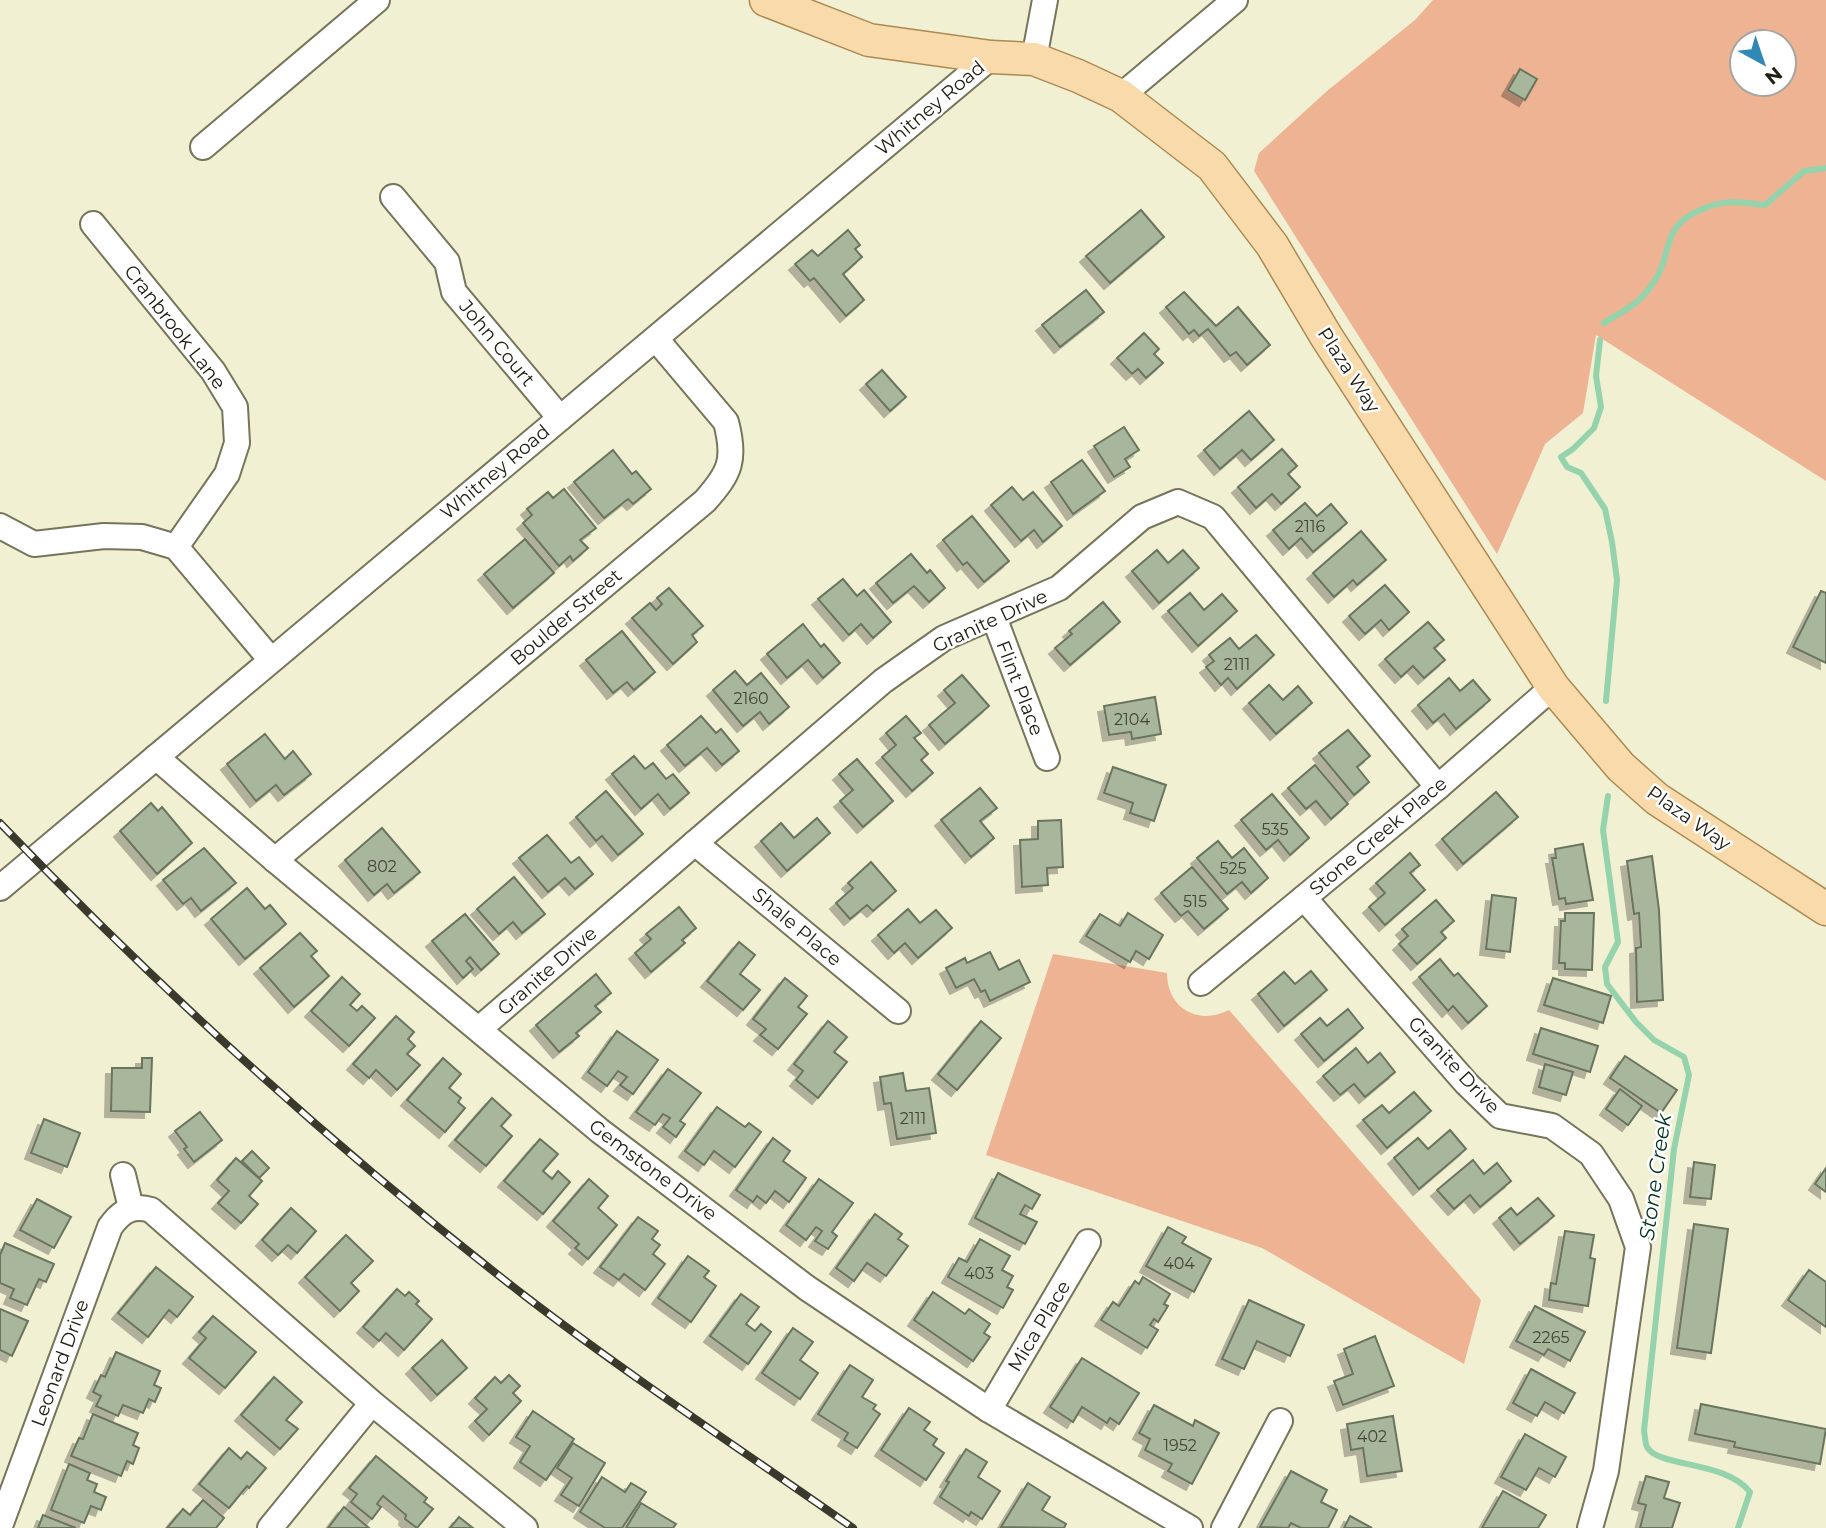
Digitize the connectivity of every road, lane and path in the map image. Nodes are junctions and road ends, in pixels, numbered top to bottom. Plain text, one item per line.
1 (377, 0) edge
2 (766, 0) edge
3 (1045, 0) edge
4 (1235, 0) edge
5 (991, 57) junction
6 (1034, 59) junction
7 (1121, 96) junction
8 (203, 148) dead end
9 (393, 197) dead end
10 (93, 224) dead end
11 (656, 339) junction
12 (560, 418) junction
13 (0, 526) edge
14 (176, 547) junction
15 (993, 617) junction
16 (271, 660) junction
17 (1553, 687) junction
18 (156, 757) junction
19 (1047, 758) dead end
20 (1438, 787) junction
21 (695, 843) junction
22 (275, 860) junction
23 (0, 888) edge
24 (1304, 898) junction
25 (1826, 909) edge
26 (1201, 983) dead end
27 (898, 1011) dead end
28 (479, 1029) junction
29 (123, 1175) dead end
30 (131, 1208) junction
31 (1088, 1242) dead end
32 (372, 1403) junction
33 (989, 1410) junction
34 (1280, 1421) dead end
35 (0, 1525) edge
36 (270, 1528) edge
37 (525, 1528) edge
38 (1190, 1528) edge
39 (1224, 1528) edge
40 (1590, 1528) edge

1 - 8 street
2 - 5 main road, Plaza Way
3 - 6 street
4 - 7 street
5 - 6 main road, Plaza Way
5 - 11 street, Whitney Road
6 - 7 main road, Plaza Way
7 - 17 main road, Plaza Way
9 - 12 street, John Court
10 - 14 street, Cranbrook Lane
11 - 12 street, Whitney Road
11 - 22 street, Boulder Street
12 - 16 street, Whitney Road
13 - 14 street
14 - 16 street
15 - 19 street, Flint Place
15 - 20 street, Granite Drive
15 - 21 street, Granite Drive
16 - 18 street, Whitney Road
17 - 20 street, Stone Creek Place
17 - 25 main road, Plaza Way
18 - 22 street, Gemstone Drive
18 - 23 street, Whitney Road
20 - 24 street, Stone Creek Place
21 - 27 street, Shale Place
21 - 28 street, Granite Drive
22 - 28 street, Gemstone Drive
24 - 26 street, Stone Creek Place
24 - 40 street, Granite Drive
28 - 33 street, Gemstone Drive
29 - 30 street
30 - 32 street
30 - 35 street, Leonard Drive
31 - 33 street, Mica Place
32 - 36 street
32 - 37 street
33 - 38 street, Gemstone Drive
34 - 39 street

